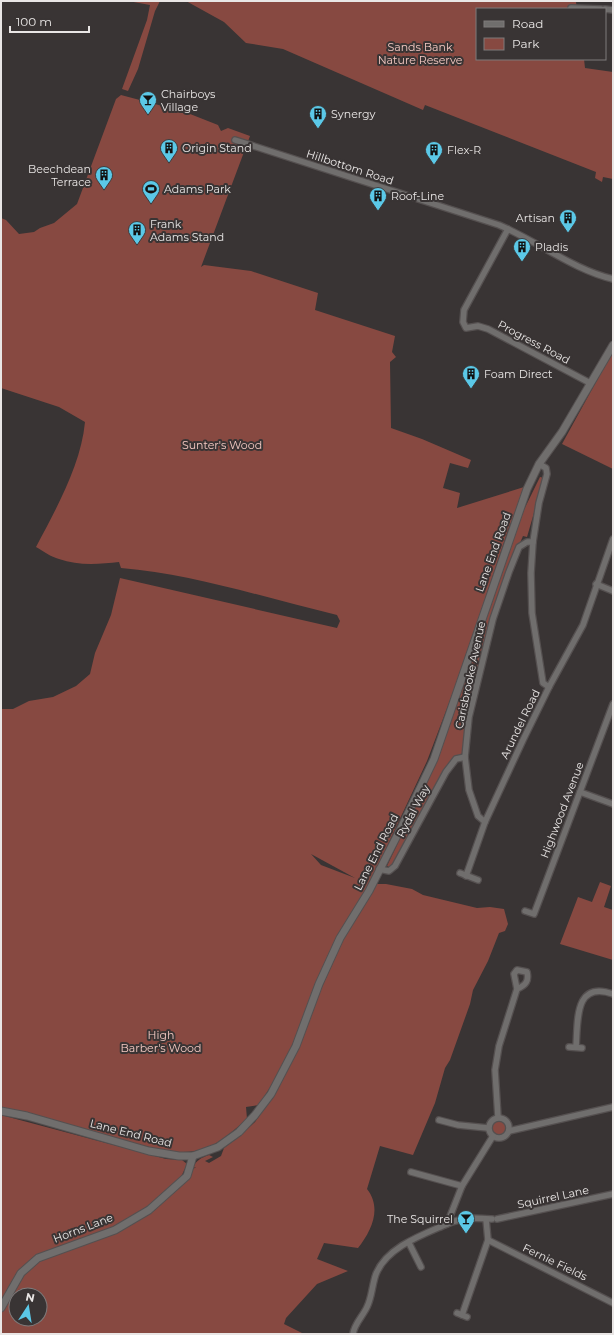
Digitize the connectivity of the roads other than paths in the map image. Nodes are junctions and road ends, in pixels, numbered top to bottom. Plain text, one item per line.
1 (235, 140) dead end
2 (508, 229) junction
3 (613, 279) edge
4 (613, 344) edge
5 (590, 383) junction
6 (539, 464) junction
7 (613, 539) edge
8 (533, 542) junction
9 (596, 584) junction
10 (613, 591) edge
11 (549, 687) junction
12 (613, 704) edge
13 (465, 757) junction
14 (580, 792) junction
15 (613, 804) edge
16 (485, 822) junction
17 (379, 869) junction
18 (478, 880) dead end
19 (525, 911) dead end
20 (517, 989) dead end
21 (613, 994) edge
22 (569, 1047) dead end
23 (576, 1047) junction
24 (582, 1048) dead end
25 (613, 1107) edge
26 (1, 1111) edge
27 (498, 1118) junction
28 (439, 1120) dead end
29 (488, 1128) junction
30 (509, 1131) junction
31 (492, 1136) junction
32 (193, 1156) junction
33 (411, 1172) dead end
34 (462, 1186) junction
35 (613, 1194) edge
36 (492, 1219) junction
37 (447, 1224) junction
38 (488, 1240) junction
39 (409, 1243) junction
40 (421, 1267) dead end
41 (613, 1303) edge
42 (1, 1308) edge
43 (462, 1315) dead end
44 (353, 1334) edge

1 - 2 street, Hillbottom Road
2 - 3 street, Hillbottom Road
2 - 5 street, Progress Road
4 - 5 street, Lane End Road
5 - 6 street, Lane End Road
6 - 8 street
6 - 17 street, Lane End Road
7 - 9 street, Arundel Road
8 - 11 street
8 - 13 street, Carisbrooke Avenue
9 - 10 street
9 - 11 street, Arundel Road
11 - 16 street, Arundel Road
12 - 14 street, Highwood Avenue
13 - 16 street, Carisbrooke Avenue
13 - 17 street, Rydal Way
14 - 15 street
14 - 19 street, Highwood Avenue
16 - 18 street, Arundel Road
17 - 32 street, Lane End Road
20 - 27 street
21 - 23 street
22 - 23 street
23 - 24 street
25 - 30 street
26 - 32 street, Lane End Road
27 - 29 street
27 - 30 street
28 - 29 street
29 - 31 street
30 - 31 street
31 - 34 street
32 - 42 street, Horns Lane
33 - 34 street
34 - 37 street
35 - 36 street, Squirrel Lane
36 - 37 street, Squirrel Lane
36 - 38 street
37 - 39 street, Squirrel Lane
38 - 41 street, Fernie Fields
38 - 43 street
39 - 40 street
39 - 44 street, Squirrel Lane

